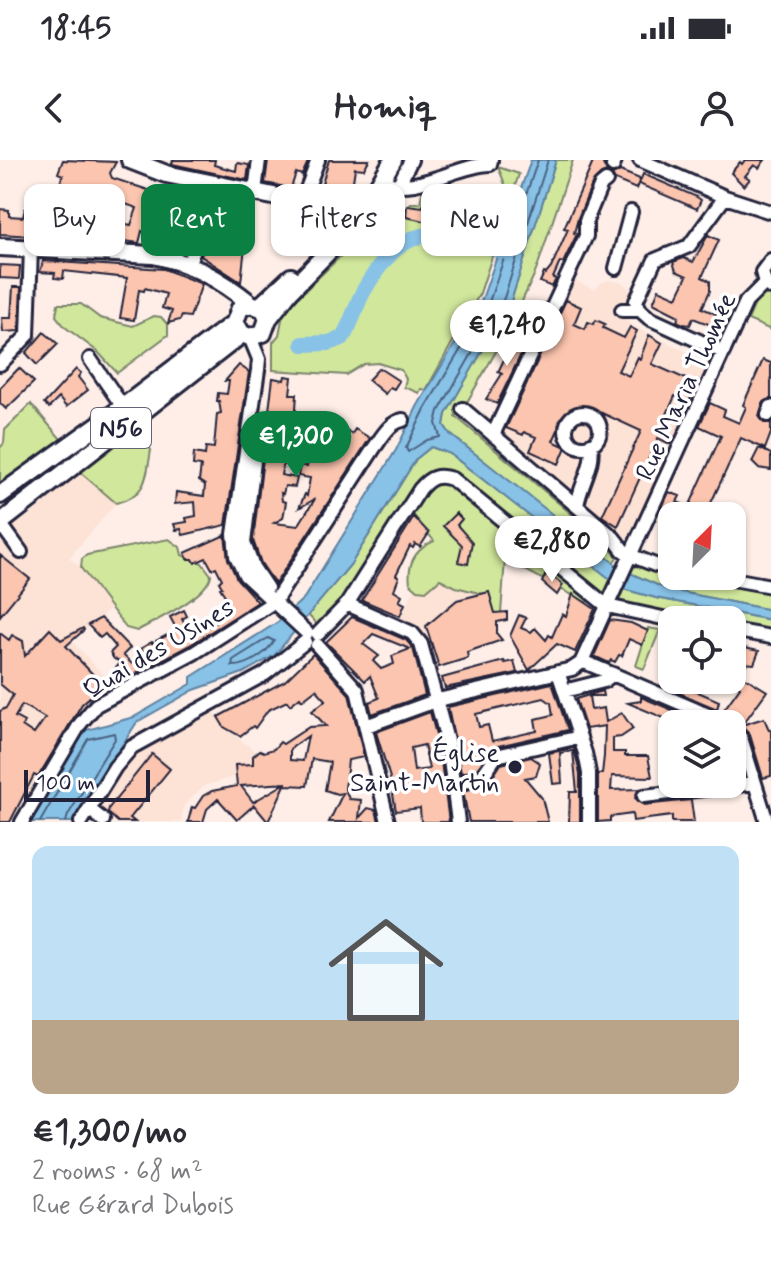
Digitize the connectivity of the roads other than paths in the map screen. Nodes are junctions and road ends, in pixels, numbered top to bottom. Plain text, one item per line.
1 (130, 160) edge
2 (259, 160) edge
3 (318, 160) edge
4 (383, 160) edge
5 (393, 160) edge
6 (411, 160) edge
7 (640, 160) edge
8 (490, 162) edge
9 (606, 181) dead end
10 (390, 182) junction
11 (218, 184) edge
12 (309, 184) edge
13 (368, 184) edge
14 (255, 191) joint
15 (271, 195) edge
16 (725, 197) junction
17 (631, 212) dead end
18 (771, 212) edge
19 (0, 247) edge
20 (24, 248) edge
21 (125, 253) edge
22 (31, 256) edge
23 (191, 256) edge
24 (313, 256) edge
25 (326, 256) edge
26 (771, 260) edge
27 (188, 265) junction
28 (616, 268) dead end
29 (768, 286) edge
30 (622, 310) dead end
31 (640, 310) junction
32 (251, 321) junction
33 (723, 352) junction
34 (90, 359) dead end
35 (0, 364) edge
36 (123, 407) junction
37 (463, 409) dead end
38 (400, 420) dead end
39 (493, 435) junction
40 (562, 493) junction
41 (0, 495) edge
42 (577, 506) junction
43 (0, 523) edge
44 (21, 552) dead end
45 (629, 558) junction
46 (658, 566) edge
47 (746, 581) edge
48 (771, 586) edge
49 (609, 602) junction
50 (279, 604) junction
51 (347, 604) junction
52 (658, 616) edge
53 (746, 633) edge
54 (310, 636) junction
55 (771, 637) edge
56 (582, 661) junction
57 (558, 672) junction
58 (613, 674) junction
59 (564, 691) junction
60 (438, 700) junction
61 (696, 710) edge
62 (366, 726) junction
63 (580, 737) junction
64 (746, 754) edge
65 (755, 783) junction
66 (455, 784) junction
67 (644, 796) dead end
68 (89, 809) junction
69 (387, 817) edge
70 (103, 820) edge
71 (22, 822) edge
72 (81, 822) edge
73 (458, 822) edge
74 (589, 822) edge
75 (767, 822) edge

1 - 11 main road
2 - 14 street
3 - 12 street
4 - 13 main road, N56
5 - 10 main road, N56
6 - 10 street
7 - 16 street
8 - 10 street
9 - 39 street
14 - 15 main road
16 - 18 street
16 - 31 street
17 - 28 street
19 - 20 main road
21 - 27 main road
22 - 35 street
23 - 27 street
24 - 32 main road, N56
25 - 32 main road, N56
26 - 29 street
27 - 32 main road
29 - 33 street, Rue Maria Thomée
30 - 31 street
31 - 33 street
32 - 36 main road, N56
32 - 43 main road, N56
32 - 50 street
33 - 45 street, Rue Maria Thomée
34 - 36 street
36 - 41 main road, N56
37 - 39 street
38 - 50 street
39 - 40 street
40 - 42 street
40 - 42 street
42 - 45 street
43 - 44 street
45 - 46 street
45 - 49 street, Rue Maria Thomée
47 - 48 street
49 - 51 street
49 - 52 street
49 - 56 street, Rue Maria Thomée
50 - 54 street
50 - 71 street, Quai des Usines
51 - 54 street
51 - 60 street
53 - 55 street
54 - 62 street
54 - 68 street
56 - 57 street
56 - 58 street
57 - 59 street
57 - 60 street
58 - 59 street
58 - 61 street
59 - 63 street
60 - 62 street
60 - 66 street
62 - 69 street
63 - 66 street
63 - 74 street
64 - 65 street
65 - 67 street
65 - 75 street
66 - 73 street
68 - 70 street
68 - 72 street

